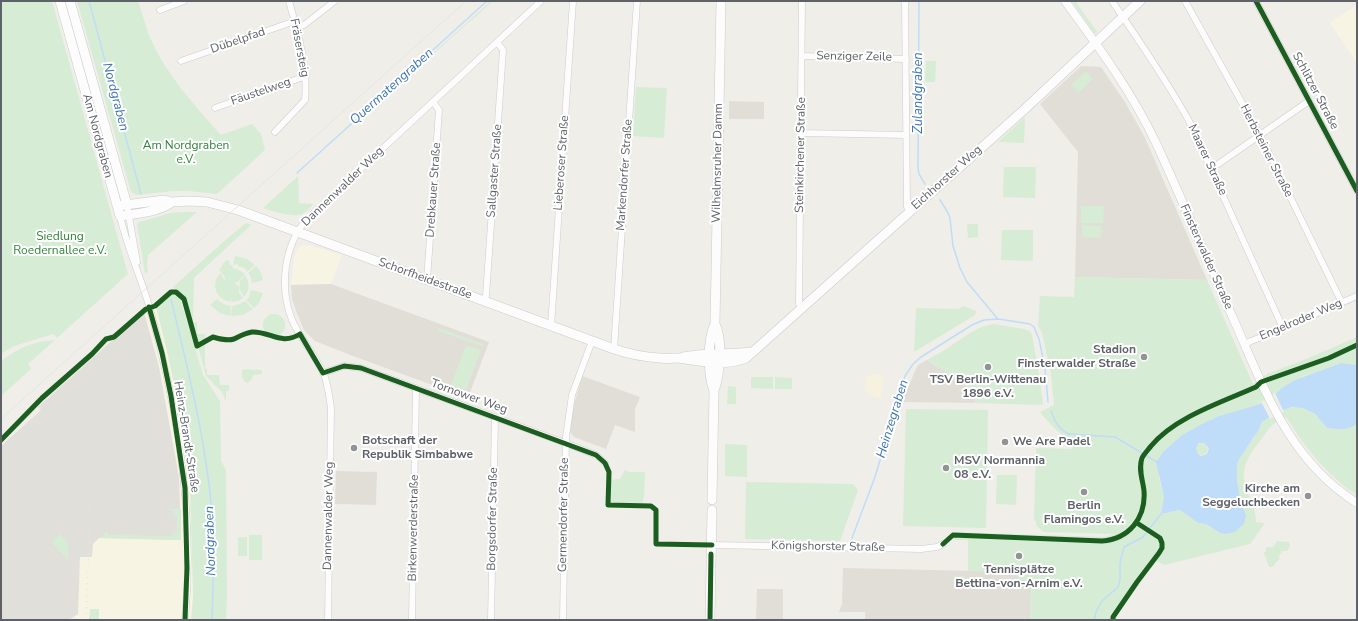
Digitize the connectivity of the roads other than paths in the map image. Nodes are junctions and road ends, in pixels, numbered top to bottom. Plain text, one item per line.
1 (60, 1) edge
2 (70, 1) edge
3 (184, 1) edge
4 (289, 1) edge
5 (335, 1) edge
6 (541, 1) edge
7 (573, 1) edge
8 (637, 1) edge
9 (721, 1) edge
10 (802, 1) edge
11 (905, 1) edge
12 (1064, 1) edge
13 (1112, 1) edge
14 (1140, 1) edge
15 (1185, 1) edge
16 (1256, 1) edge
17 (160, 10) dead end
18 (1123, 17) junction
19 (295, 24) junction
20 (497, 42) junction
21 (1094, 44) junction
22 (802, 56) junction
23 (906, 58) junction
24 (181, 61) dead end
25 (306, 76) junction
26 (1309, 101) junction
27 (433, 102) junction
28 (215, 108) dead end
29 (275, 132) dead end
30 (801, 133) junction
31 (906, 135) junction
32 (1260, 135) junction
33 (1211, 169) junction
34 (1357, 191) edge
35 (172, 202) junction
36 (127, 205) junction
37 (117, 206) junction
38 (910, 211) junction
39 (124, 216) junction
40 (298, 232) junction
41 (427, 280) junction
42 (1357, 296) edge
43 (484, 301) junction
44 (1342, 303) junction
45 (149, 307) joint
46 (802, 308) junction
47 (551, 326) junction
48 (1283, 328) junction
49 (592, 341) junction
50 (1244, 344) junction
51 (614, 349) junction
52 (715, 358) junction
53 (323, 373) junction
54 (416, 388) junction
55 (495, 417) junction
56 (566, 443) junction
57 (605, 463) dead end
58 (712, 500) dead end
59 (1357, 503) edge
60 (712, 510) dead end
61 (943, 544) dead end
62 (712, 545) junction
63 (185, 620) edge
64 (328, 620) edge
65 (412, 620) edge
66 (491, 620) edge
67 (562, 620) edge
68 (710, 620) edge

1 - 37 main road, Am Nordgraben
2 - 36 main road, Am Nordgraben
3 - 17 street
4 - 19 street, Fräsersteig
5 - 19 street, Dübelpfad
6 - 20 street, Dannenwalder Weg
7 - 47 street, Lieberoser Straße
8 - 51 street, Markendorfer Straße
9 - 52 main road, Wilhelmsruher Damm
10 - 22 street, Steinkirchener Straße
11 - 23 street
12 - 21 street, Finsterwalder Straße
13 - 18 street, Maarer Straße
14 - 18 main road, Eichhorster Weg
15 - 32 street, Herbsteiner Straße
16 - 26 street, Schlitzer Straße
18 - 21 main road, Eichhorster Weg
18 - 33 street, Maarer Straße
19 - 24 street, Dübelpfad
19 - 25 street, Fräsersteig
20 - 27 street, Dannenwalder Weg
20 - 43 street, Sallgaster Straße
21 - 38 main road, Eichhorster Weg
21 - 50 street, Finsterwalder Straße
22 - 23 street, Senziger Zeile
22 - 30 street, Steinkirchener Straße
23 - 31 street
25 - 28 street, Fäustelweg
25 - 29 street, Fräsersteig
26 - 32 street
26 - 34 street, Schlitzer Straße
27 - 40 street, Dannenwalder Weg
27 - 41 street, Drebkauer Straße
30 - 31 street
30 - 46 street, Steinkirchener Straße
31 - 38 street
32 - 33 street
32 - 44 street, Herbsteiner Straße
33 - 48 street, Maarer Straße
35 - 36 main road, Schorfheidestraße
35 - 39 main road, Schorfheidestraße
35 - 40 main road, Schorfheidestraße
36 - 37 main road, Schorfheidestraße
36 - 39 street, Am Nordgraben
37 - 39 main road, Am Nordgraben
38 - 46 main road, Eichhorster Weg
39 - 45 street, Am Nordgraben
40 - 41 main road, Schorfheidestraße
40 - 53 street, Dannenwalder Weg
41 - 43 main road, Schorfheidestraße
42 - 44 street, Engelroder Weg
43 - 47 main road, Schorfheidestraße
44 - 48 street, Engelroder Weg
45 - 63 street, Heinz-Brandt-Straße
46 - 52 main road, Eichhorster Weg
47 - 49 main road, Schorfheidestraße
48 - 50 street, Engelroder Weg
49 - 51 main road, Schorfheidestraße
49 - 56 street, Germendorfer Straße
50 - 59 street, Finsterwalder Straße
51 - 52 main road, Schorfheidestraße
52 - 58 main road, Wilhelmsruher Damm
53 - 54 street, Tornower Weg
53 - 64 street, Dannenwalder Weg
54 - 55 street, Tornower Weg
54 - 65 street, Birkenwerderstraße
55 - 56 street, Tornower Weg
55 - 66 street, Borgsdorfer Straße
56 - 57 street, Tornower Weg
56 - 67 street, Germendorfer Straße
60 - 62 main road
61 - 62 street, Königshorster Straße
62 - 68 main road

